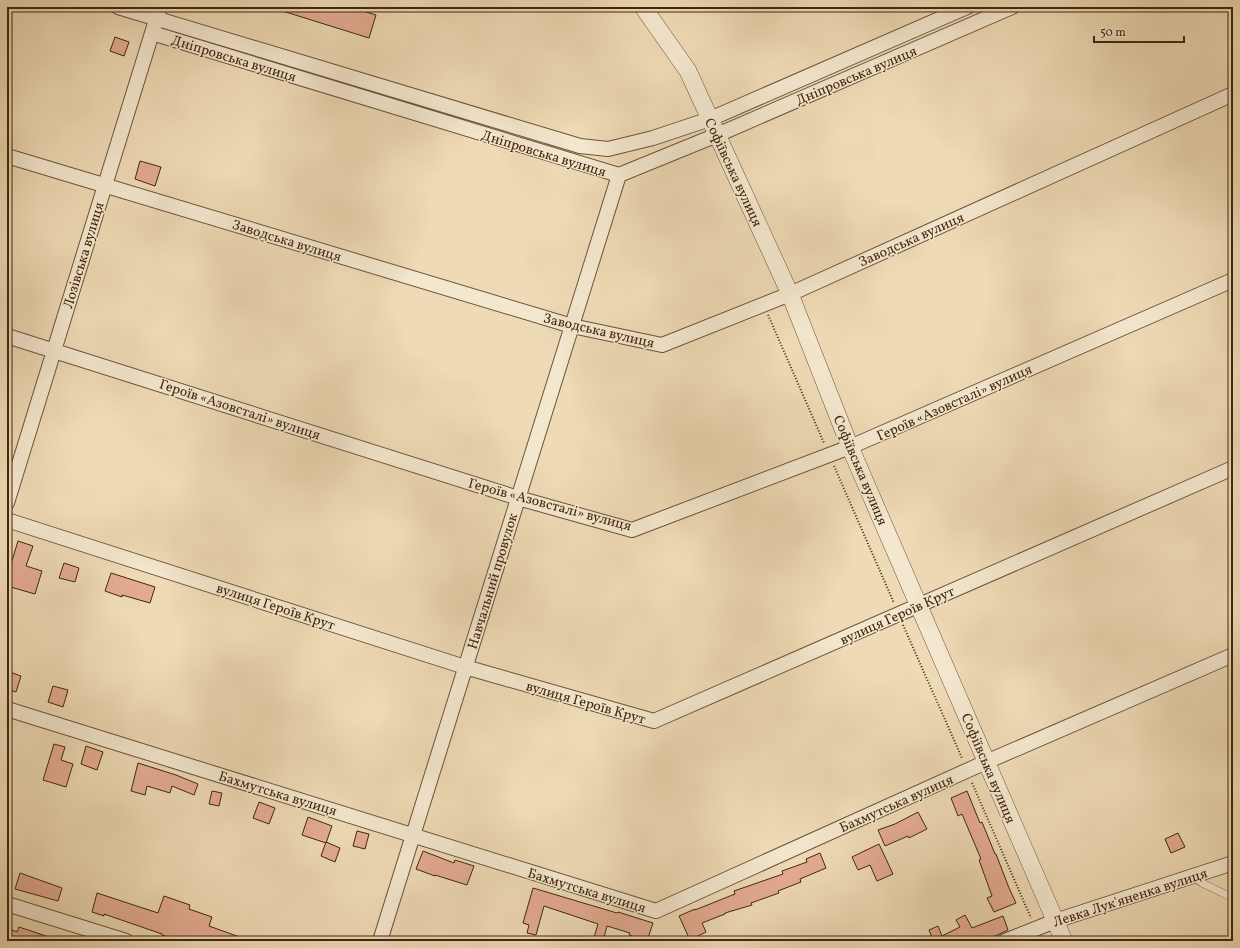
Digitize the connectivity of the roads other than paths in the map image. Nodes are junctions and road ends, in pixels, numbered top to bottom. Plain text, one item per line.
1 (118, 7) edge
2 (643, 7) edge
3 (967, 7) edge
4 (1012, 7) edge
5 (158, 13) edge
6 (152, 33) junction
7 (1233, 94) edge
8 (710, 119) junction
9 (717, 135) junction
10 (7, 156) edge
11 (619, 175) junction
12 (105, 185) junction
13 (1233, 280) edge
14 (790, 294) junction
15 (572, 326) junction
16 (7, 336) edge
17 (54, 350) junction
18 (850, 447) junction
19 (1233, 468) edge
20 (518, 498) junction
21 (7, 503) edge
22 (7, 520) edge
23 (918, 605) junction
24 (1233, 655) edge
25 (465, 667) junction
26 (7, 709) edge
27 (986, 762) junction
28 (413, 835) junction
29 (1233, 863) edge
30 (1193, 876) junction
31 (1233, 898) edge
32 (7, 904) edge
33 (1055, 920) junction
34 (126, 941) edge
35 (380, 941) edge
36 (1005, 941) edge
37 (1064, 941) edge

1 - 5 street, Дніпровська вулиця
2 - 8 street, Софіївська вулиця
3 - 8 street, Дніпровська вулиця
4 - 9 street, Дніпровська вулиця
5 - 6 street, Лозівська вулиця
5 - 8 street, Дніпровська вулиця
6 - 11 street, Дніпровська вулиця
6 - 12 street, Лозівська вулиця
7 - 14 street, Заводська вулиця
8 - 9 street, Софіївська вулиця
9 - 11 street, Дніпровська вулиця
9 - 14 street, Софіївська вулиця
10 - 12 street, Заводська вулиця
11 - 15 street, Навчальний провулок
12 - 15 street, Заводська вулиця
12 - 17 street, Лозівська вулиця
13 - 18 street, Героїв «Азовсталі» вулиця
14 - 15 street, Заводська вулиця
14 - 18 street, Софіївська вулиця
15 - 20 street, Навчальний провулок
16 - 17 street, Героїв «Азовсталі» вулиця
17 - 20 street, Героїв «Азовсталі» вулиця
17 - 21 street, Лозівська вулиця
18 - 20 street, Героїв «Азовсталі» вулиця
18 - 23 street, Софіївська вулиця
19 - 23 street, вулиця Героїв Крут
20 - 25 street, Навчальний провулок
22 - 25 street, вулиця Героїв Крут
23 - 25 street, вулиця Героїв Крут
23 - 27 street, Софіївська вулиця
24 - 27 street, Бахмутська вулиця
25 - 28 street, Навчальний провулок
26 - 28 street, Бахмутська вулиця
27 - 28 street, Бахмутська вулиця
27 - 33 street, Софіївська вулиця
28 - 35 street, Навчальний провулок
29 - 30 street, Левка Лук'яненка вулиця
30 - 31 lane
30 - 33 street, Левка Лук'яненка вулиця
32 - 34 street
33 - 36 street, Левка Лук'яненка вулиця
33 - 37 street, Софіївська вулиця

